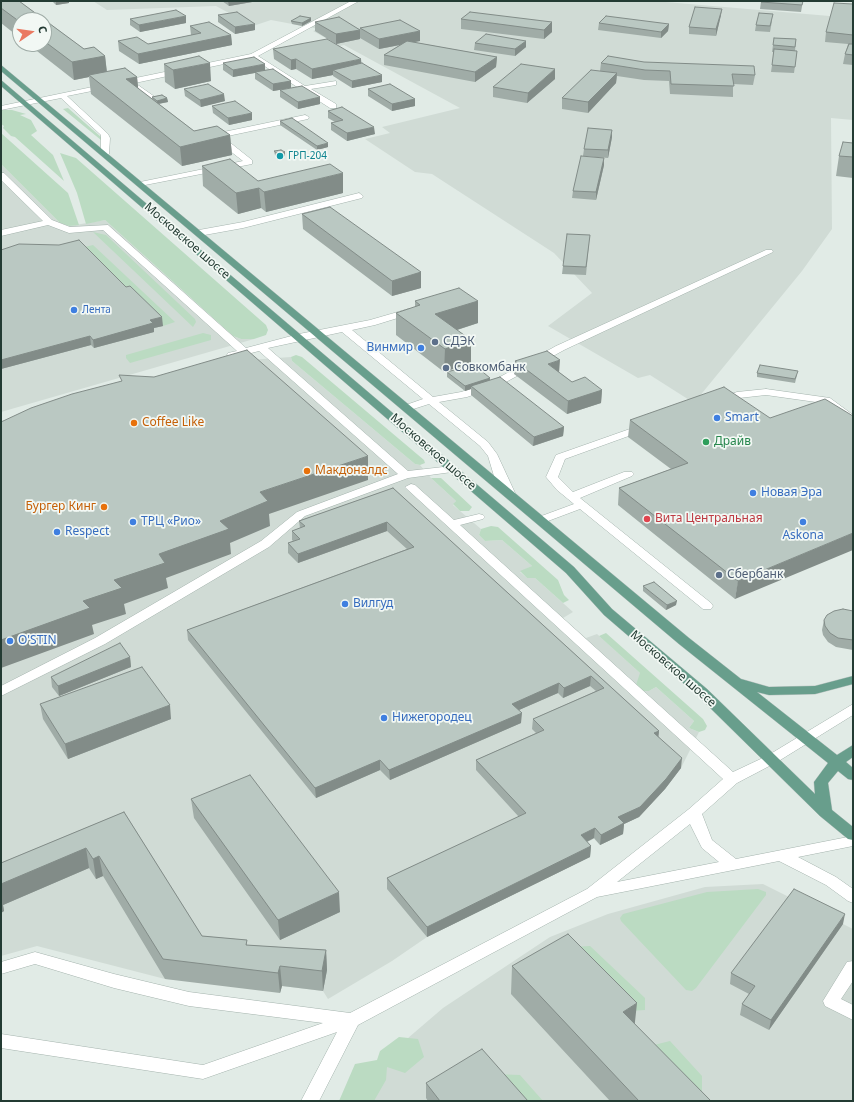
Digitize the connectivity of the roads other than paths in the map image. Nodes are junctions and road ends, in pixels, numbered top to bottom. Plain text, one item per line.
1 (356, 1) edge
2 (253, 56) junction
3 (1, 67) edge
4 (1, 82) edge
5 (128, 82) junction
6 (333, 83) dead end
7 (304, 88) junction
8 (62, 96) junction
9 (40, 100) junction
10 (26, 103) junction
11 (333, 106) dead end
12 (1, 108) edge
13 (153, 109) edge
14 (305, 117) dead end
15 (105, 154) junction
16 (1, 174) edge
17 (140, 184) junction
18 (359, 196) dead end
19 (49, 222) junction
20 (1, 233) edge
21 (198, 233) junction
22 (768, 252) dead end
23 (418, 309) edge
24 (344, 328) junction
25 (318, 334) junction
26 (299, 337) junction
27 (262, 348) junction
28 (244, 352) junction
29 (220, 359) edge
30 (431, 400) junction
31 (712, 403) edge
32 (407, 408) junction
33 (853, 420) edge
34 (655, 423) edge
35 (452, 469) junction
36 (628, 474) dead end
37 (406, 475) junction
38 (411, 487) dead end
39 (510, 495) junction
40 (572, 497) junction
41 (582, 505) junction
42 (479, 517) dead end
43 (540, 520) junction
44 (452, 524) junction
45 (707, 606) dead end
46 (853, 680) edge
47 (732, 681) junction
48 (1, 692) edge
49 (853, 709) edge
50 (807, 738) junction
51 (853, 750) edge
52 (772, 759) junction
53 (838, 762) junction
54 (853, 774) edge
55 (732, 779) junction
56 (825, 812) junction
57 (694, 813) junction
58 (853, 835) edge
59 (853, 841) edge
60 (780, 855) junction
61 (732, 864) junction
62 (592, 893) junction
63 (853, 897) edge
64 (853, 967) edge
65 (1, 968) edge
66 (853, 1013) edge
67 (352, 1020) junction
68 (1, 1041) edge
69 (310, 1101) edge

1 - 2 street
2 - 5 street
2 - 7 street
3 - 9 main road, Московское шоссе
4 - 10 main road, Московское шоссе
5 - 8 street
5 - 13 street
6 - 7 street
7 - 11 street
8 - 9 street
8 - 15 street
9 - 10 street
9 - 15 main road, Московское шоссе
10 - 12 street
10 - 26 main road, Московское шоссе
14 - 17 street
15 - 17 main road, Московское шоссе
16 - 19 street
17 - 21 main road, Московское шоссе
18 - 21 street
19 - 20 street
19 - 28 street
21 - 25 main road, Московское шоссе
22 - 30 street
23 - 24 street
24 - 25 street
24 - 30 street
25 - 26 street
25 - 32 main road, Московское шоссе
26 - 27 street
26 - 35 main road, Московское шоссе
27 - 28 street
27 - 37 street
28 - 29 street
30 - 32 street
30 - 39 street
31 - 33 street
32 - 39 main road, Московское шоссе
34 - 40 street
35 - 37 street
35 - 52 main road, Московское шоссе
36 - 40 street
37 - 48 street
38 - 44 street
39 - 43 main road, Московское шоссе
40 - 41 street
41 - 43 street
41 - 45 street
42 - 44 street
43 - 47 main road, Московское шоссе
44 - 55 street
46 - 47 main road
47 - 50 main road, Московское шоссе
49 - 50 street
50 - 52 street
50 - 53 main road, Московское шоссе
51 - 53 main road
52 - 55 street
52 - 56 main road, Московское шоссе
53 - 54 main road, Московское шоссе
53 - 56 main road
55 - 57 street
56 - 58 main road, Московское шоссе
57 - 61 street
57 - 62 street
59 - 60 street
60 - 61 street
60 - 63 street
61 - 62 street
62 - 67 street
64 - 66 street
65 - 67 street
67 - 68 street
67 - 69 street

